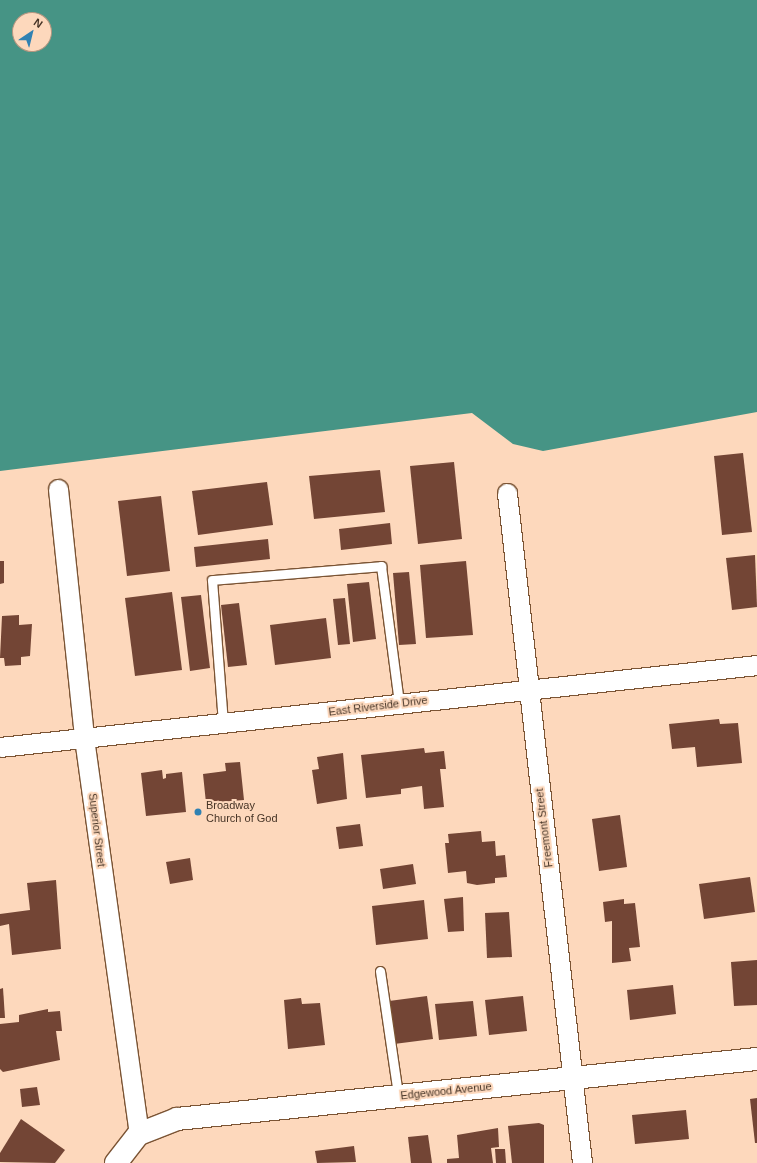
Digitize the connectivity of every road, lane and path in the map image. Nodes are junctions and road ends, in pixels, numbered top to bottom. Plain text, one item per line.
1 (58, 489) dead end
2 (507, 493) dead end
3 (757, 665) edge
4 (528, 689) junction
5 (399, 702) junction
6 (223, 723) junction
7 (84, 738) junction
8 (0, 748) edge
9 (380, 971) dead end
10 (757, 1060) edge
11 (571, 1079) junction
12 (398, 1095) junction
13 (138, 1134) junction
14 (116, 1163) edge
15 (582, 1163) edge

1 - 7 street, Superior Street
2 - 4 street, Freemont Street
3 - 4 street, East Riverside Drive
4 - 5 street, East Riverside Drive
4 - 11 street, Freemont Street
5 - 6 street, East Riverside Drive
5 - 6 lane
6 - 7 street, East Riverside Drive
7 - 8 street, East Riverside Drive
7 - 13 street, Superior Street
9 - 12 lane
10 - 11 street, Edgewood Avenue
11 - 12 street, Edgewood Avenue
11 - 15 street, Freemont Street
12 - 13 street, Edgewood Avenue
13 - 14 street

